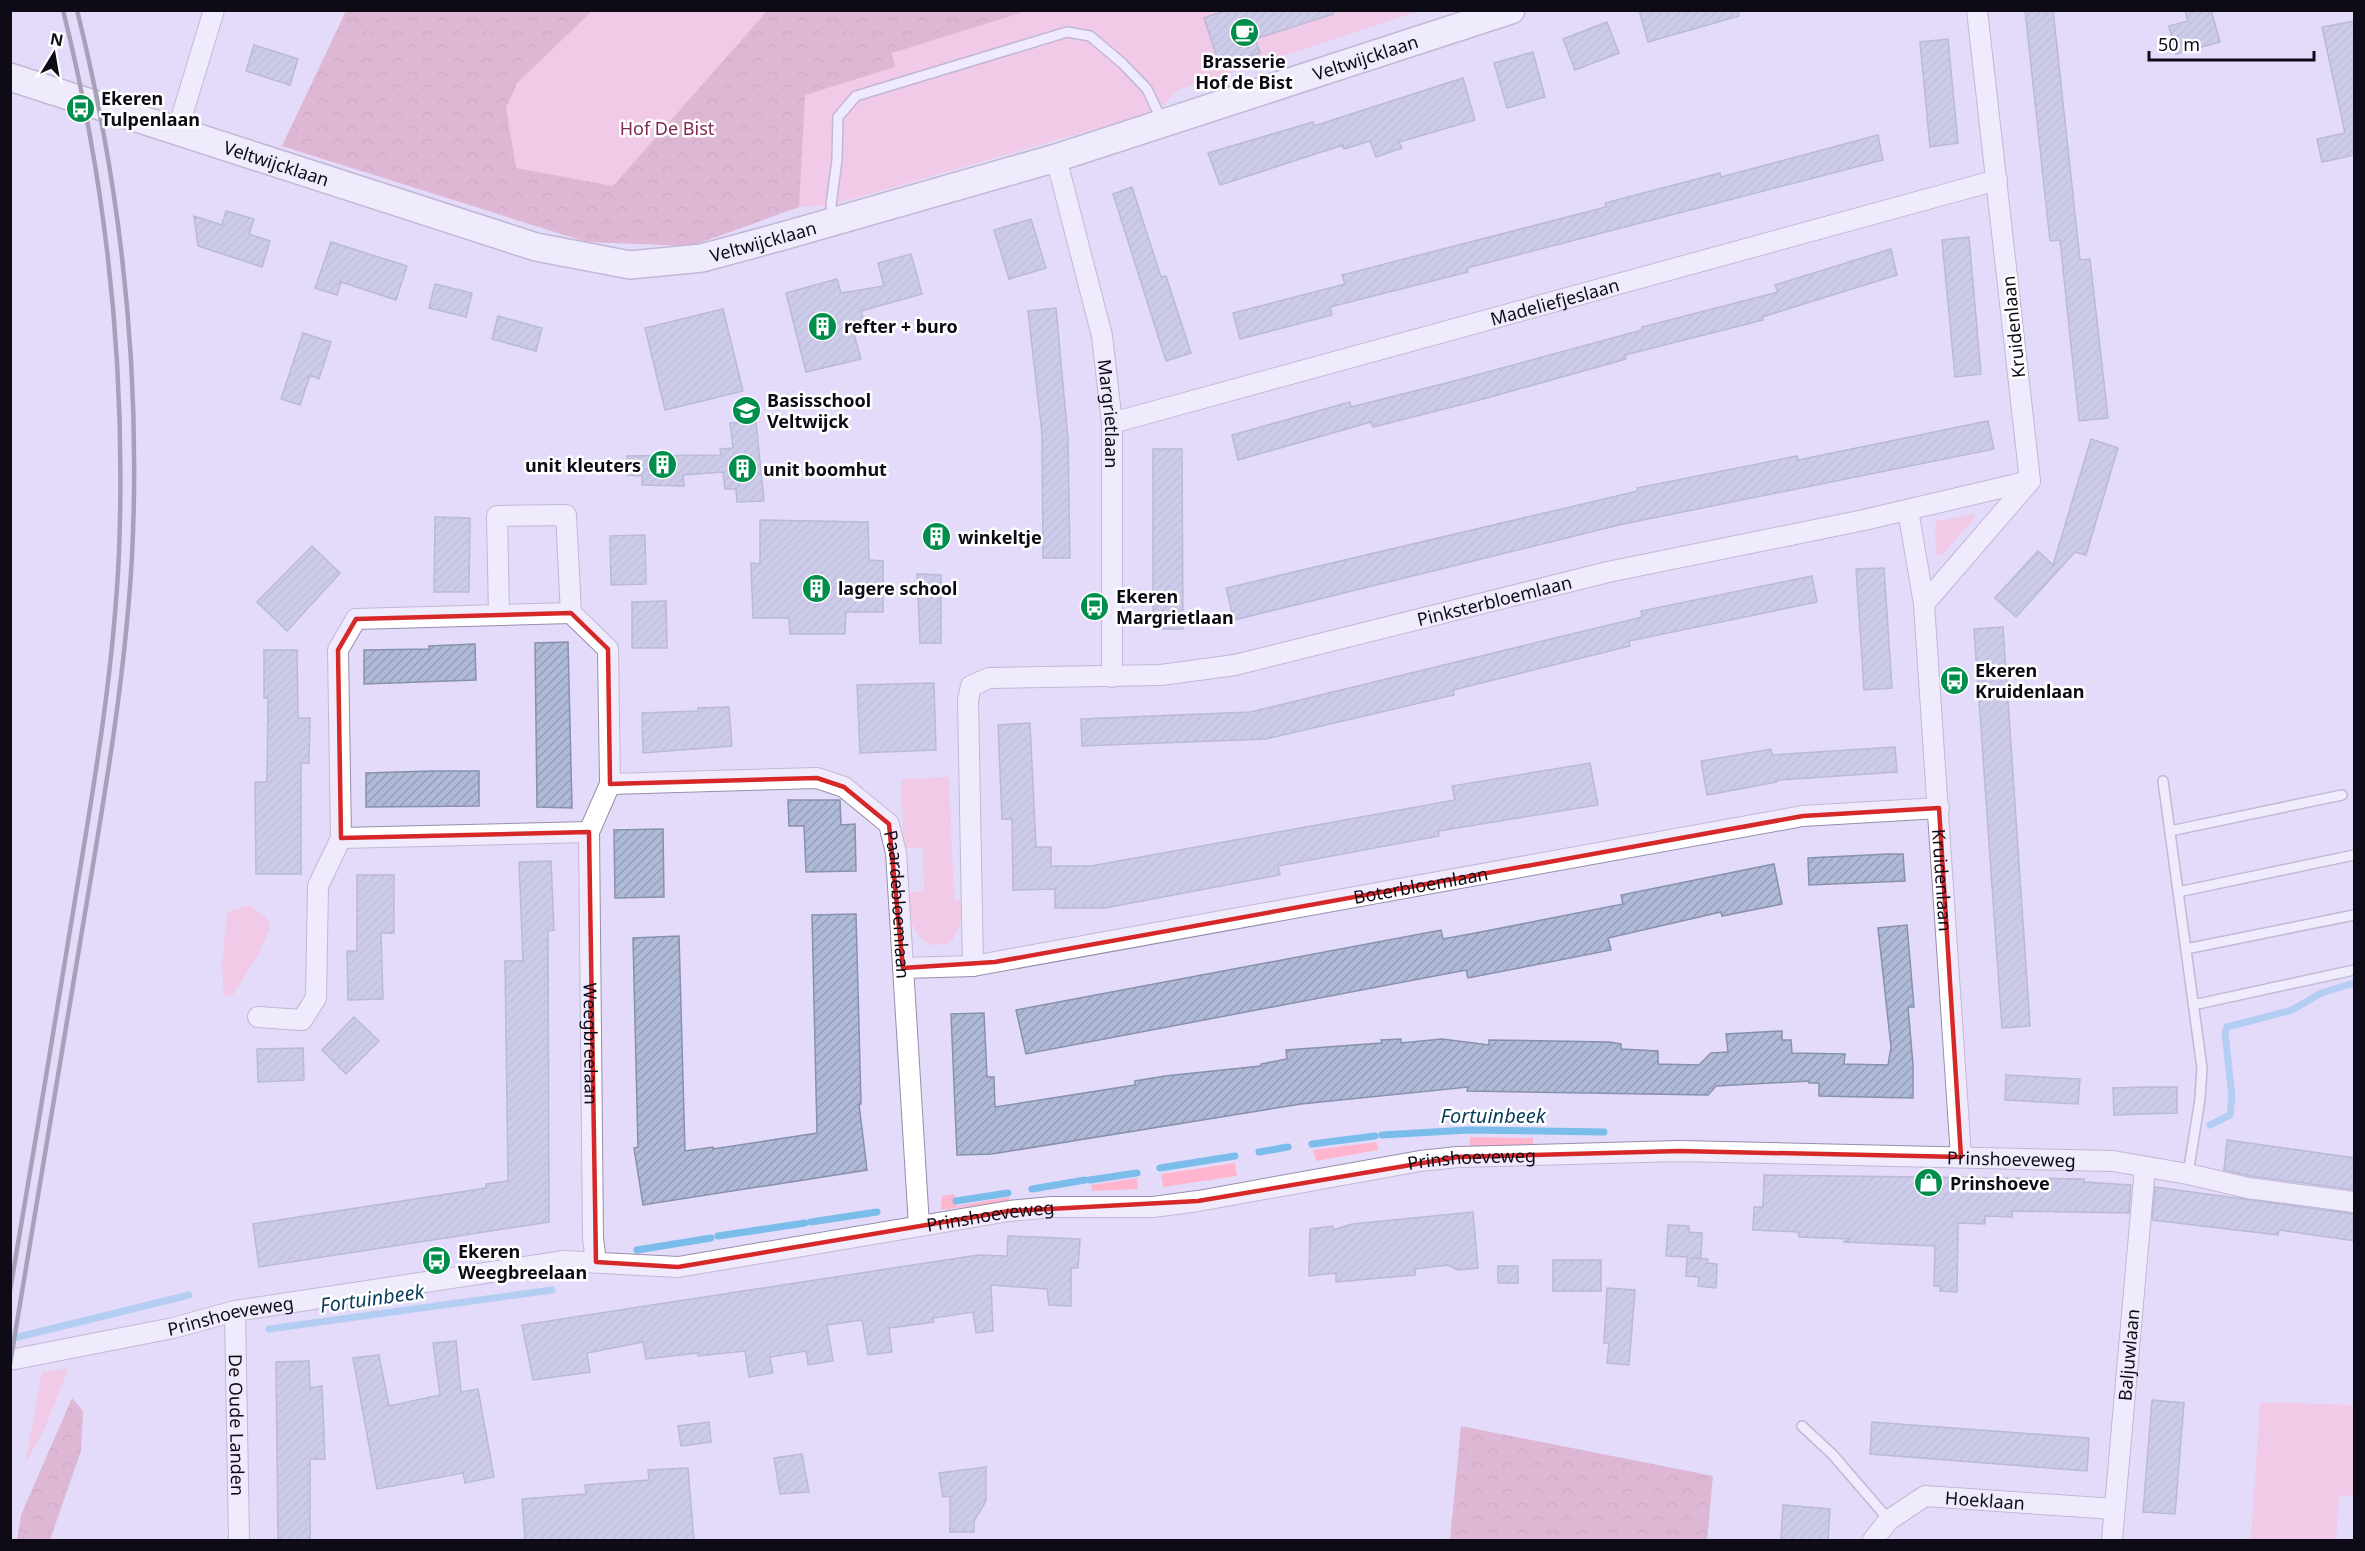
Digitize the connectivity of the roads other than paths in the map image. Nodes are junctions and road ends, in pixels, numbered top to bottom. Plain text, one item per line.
1 (214, 10) edge
2 (1511, 10) edge
3 (1977, 10) edge
4 (10, 77) edge
5 (1162, 124) junction
6 (177, 132) junction
7 (1056, 158) junction
8 (1997, 180) junction
9 (834, 222) junction
10 (1112, 423) junction
11 (2030, 481) junction
12 (1908, 510) junction
13 (1924, 604) junction
14 (571, 613) junction
15 (499, 615) junction
16 (1112, 677) junction
17 (2163, 781) dead end
18 (610, 784) junction
19 (2342, 795) dead end
20 (1939, 808) junction
21 (2170, 831) junction
22 (589, 832) junction
23 (342, 838) junction
24 (2355, 855) edge
25 (2178, 892) junction
26 (2355, 915) edge
27 (2186, 949) junction
28 (973, 966) junction
29 (903, 968) junction
30 (2355, 970) edge
31 (2193, 1005) junction
32 (258, 1017) dead end
33 (1961, 1157) junction
34 (2145, 1168) junction
35 (2188, 1174) junction
36 (2355, 1202) edge
37 (919, 1226) junction
38 (595, 1259) junction
39 (235, 1311) junction
40 (10, 1360) edge
41 (1802, 1426) dead end
42 (2114, 1509) junction
43 (1888, 1520) junction
44 (239, 1540) edge
45 (1873, 1540) edge
46 (2112, 1540) edge

1 - 6 street
2 - 5 street, Veltwijcklaan
3 - 8 street, Kruidenlaan
4 - 6 street, Veltwijcklaan
5 - 7 street, Veltwijcklaan
5 - 9 lane
6 - 9 street, Veltwijcklaan
7 - 9 street, Veltwijcklaan
7 - 10 street, Margrietlaan
8 - 10 street, Madeliefjeslaan
8 - 11 street, Kruidenlaan
10 - 16 street, Margrietlaan
11 - 12 street, Pinksterbloemlaan
11 - 13 street
12 - 13 street, Kruidenlaan
12 - 16 street, Pinksterbloemlaan
13 - 20 street, Kruidenlaan
14 - 15 street
14 - 15 street
14 - 18 street, Weegbreelaan
15 - 23 street
16 - 28 street, Pinksterbloemlaan
17 - 21 lane
18 - 22 street, Weegbreelaan
18 - 29 street, Paardebloemlaan
19 - 21 lane
20 - 28 street, Boterbloemlaan
20 - 33 street, Kruidenlaan
21 - 25 lane
22 - 23 street
22 - 38 street, Weegbreelaan
23 - 32 street
24 - 25 lane
25 - 27 lane
26 - 27 lane
27 - 31 lane
28 - 29 street, Boterbloemlaan
29 - 37 street, Paardebloemlaan
30 - 31 lane
31 - 35 lane
33 - 34 street, Prinshoeveweg
33 - 37 street, Prinshoeveweg
34 - 35 street, Prinshoeveweg
34 - 42 street, Baljuwlaan
35 - 36 street, Prinshoeveweg
37 - 38 street, Prinshoeveweg
38 - 39 street, Prinshoeveweg
39 - 40 street, Prinshoeveweg
39 - 44 street, De Oude Landen
41 - 43 lane
42 - 43 street, Hoeklaan
42 - 46 street, Baljuwlaan
43 - 45 street, Hoeklaan

